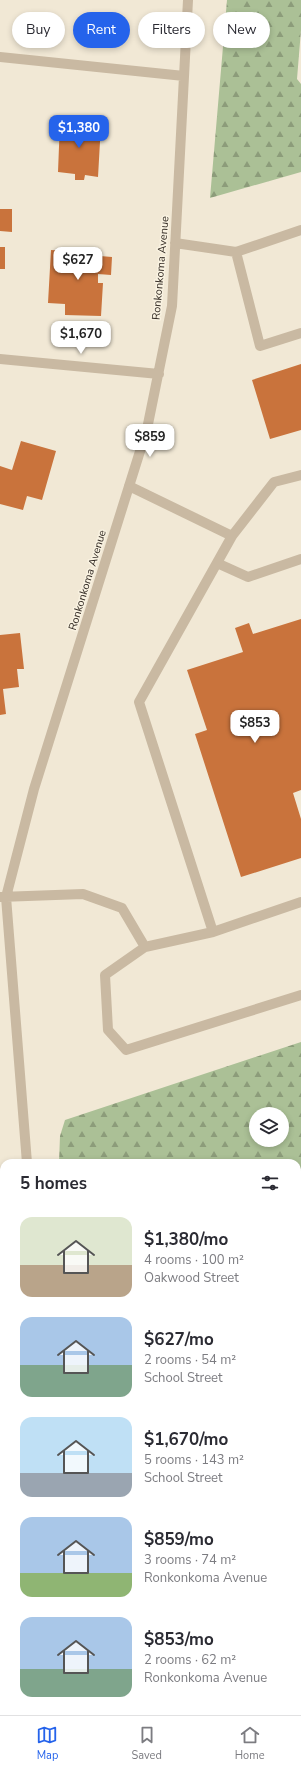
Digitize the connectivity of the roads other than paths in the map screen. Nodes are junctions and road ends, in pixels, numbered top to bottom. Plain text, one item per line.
1 (188, 0) edge
2 (0, 57) edge
3 (184, 76) junction
4 (301, 230) edge
5 (175, 243) junction
6 (236, 252) junction
7 (301, 333) edge
8 (0, 359) edge
9 (159, 374) junction
10 (301, 475) edge
11 (129, 486) junction
12 (232, 536) junction
13 (301, 560) edge
14 (217, 563) junction
15 (3, 897) edge
16 (301, 902) edge
17 (213, 932) junction
18 (145, 946) junction
19 (301, 995) edge
20 (27, 1159) edge

1 - 3 street, Ronkonkoma Avenue
2 - 3 street
3 - 5 street, Ronkonkoma Avenue
4 - 6 street
5 - 6 street
5 - 9 street, Ronkonkoma Avenue
6 - 7 street
8 - 9 street
9 - 11 street, Ronkonkoma Avenue
10 - 12 street
11 - 12 street
11 - 15 street, Ronkonkoma Avenue
12 - 14 street
13 - 14 street
14 - 17 street
15 - 18 street
15 - 20 street, Ronkonkoma Avenue
16 - 17 street
17 - 18 street
18 - 19 street

